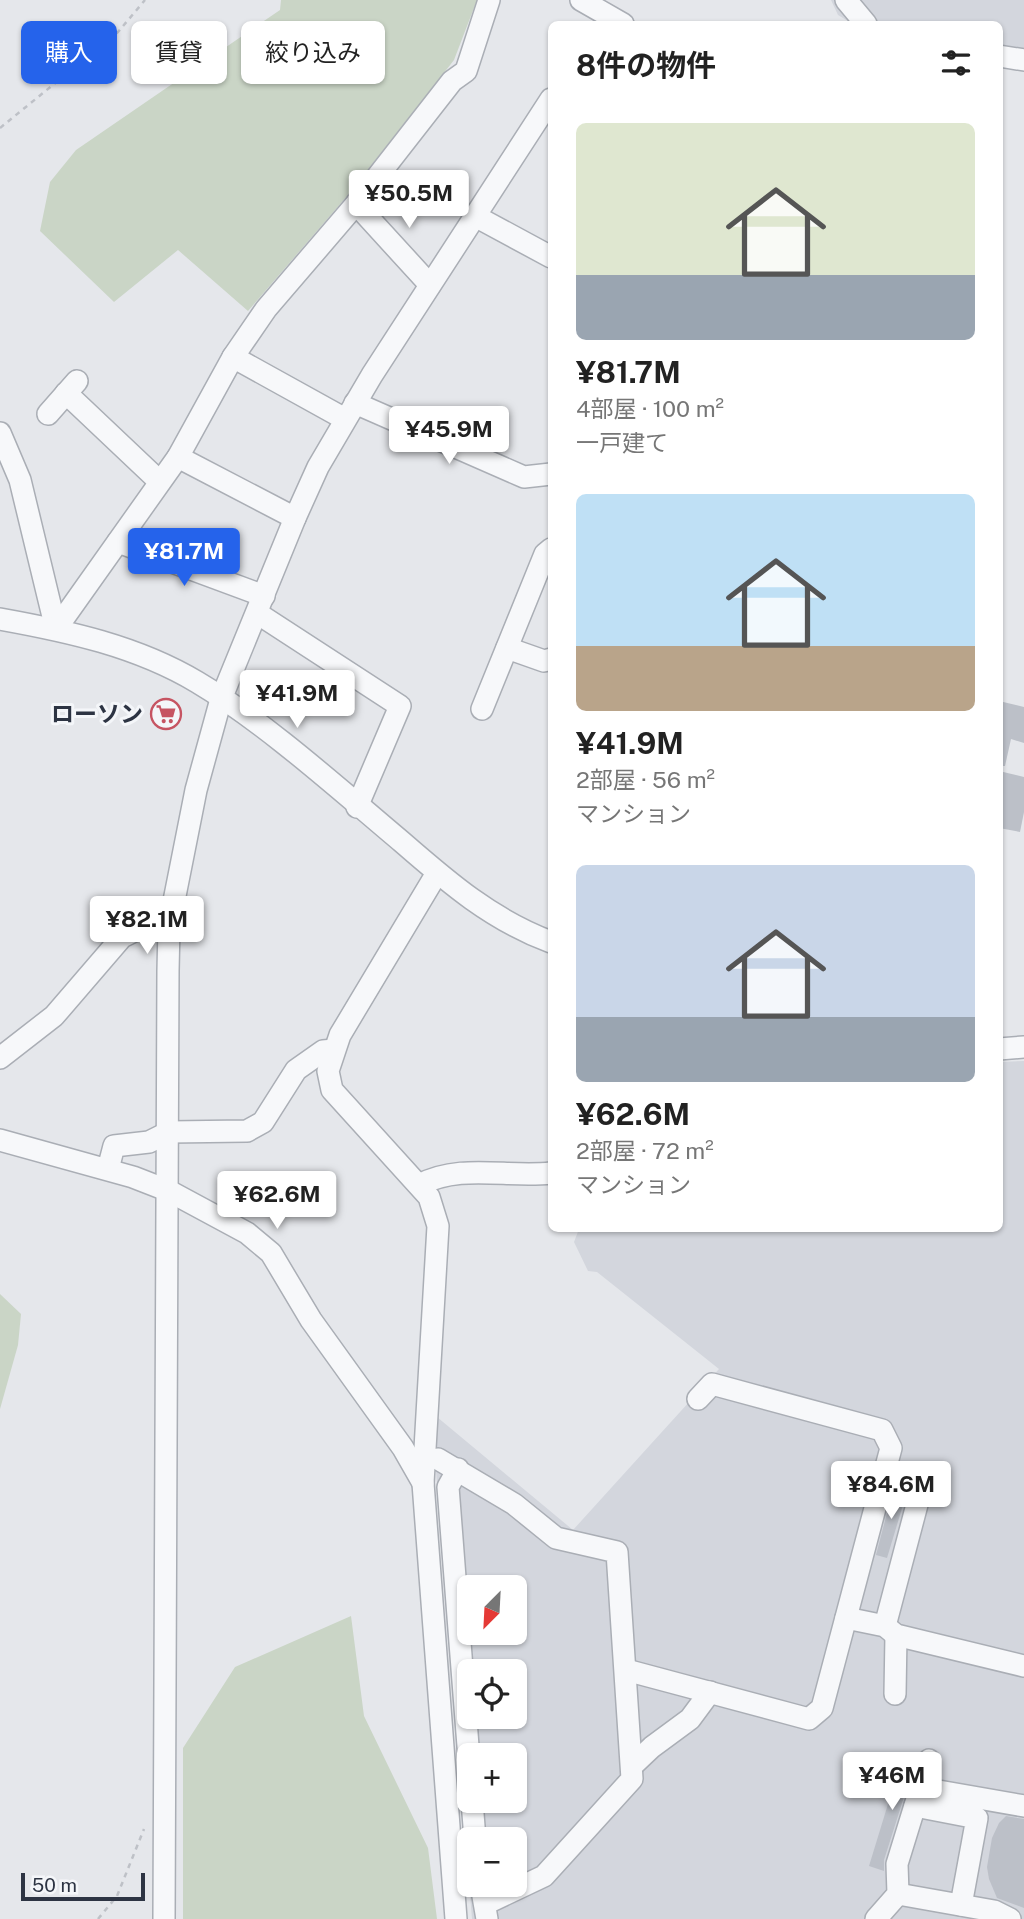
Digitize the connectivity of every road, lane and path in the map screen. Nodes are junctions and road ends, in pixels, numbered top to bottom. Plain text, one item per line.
1 (145, 0) edge
2 (489, 0) edge
3 (581, 0) edge
4 (846, 0) edge
5 (611, 16) edge
6 (864, 21) edge
7 (1003, 57) edge
8 (1024, 60) edge
9 (548, 104) edge
10 (0, 128) edge
11 (356, 204) junction
12 (475, 216) junction
13 (548, 255) edge
14 (430, 285) junction
15 (233, 357) junction
16 (350, 411) junction
17 (48, 414) dead end
18 (0, 433) edge
19 (177, 457) junction
20 (548, 474) edge
21 (159, 481) junction
22 (295, 517) junction
23 (118, 541) junction
24 (548, 552) edge
25 (261, 605) junction
26 (0, 619) edge
27 (56, 629) junction
28 (507, 648) junction
29 (548, 660) edge
30 (221, 699) junction
31 (482, 709) dead end
32 (357, 807) junction
33 (437, 873) junction
34 (169, 926) junction
35 (548, 941) edge
36 (1024, 1046) edge
37 (334, 1049) junction
38 (1003, 1049) edge
39 (0, 1058) edge
40 (169, 1132) junction
41 (0, 1140) edge
42 (108, 1170) junction
43 (548, 1173) edge
44 (419, 1185) junction
45 (169, 1191) junction
46 (698, 1399) dead end
47 (438, 1459) dead end
48 (458, 1469) junction
49 (924, 1478) dead end
50 (423, 1483) junction
51 (846, 1618) junction
52 (891, 1630) junction
53 (1024, 1666) edge
54 (626, 1670) junction
55 (710, 1692) junction
56 (895, 1694) dead end
57 (468, 1743) edge
58 (929, 1760) dead end
59 (633, 1765) junction
60 (918, 1797) junction
61 (1024, 1806) edge
62 (164, 1819) junction
63 (898, 1894) junction
64 (485, 1903) edge
65 (961, 1905) junction
66 (97, 1919) edge
67 (164, 1919) edge
68 (456, 1919) edge
69 (876, 1919) edge
70 (1010, 1919) edge

1 - 10 path
2 - 11 street
3 - 5 street
4 - 6 street
7 - 8 street
9 - 12 street
11 - 14 street
11 - 15 street
12 - 13 street
12 - 14 street
14 - 16 street
15 - 16 street
15 - 19 street
16 - 20 street
16 - 22 street
17 - 21 street
18 - 27 street
19 - 21 street
19 - 22 street
21 - 23 street
22 - 25 street
23 - 25 street
23 - 27 street
24 - 28 street
25 - 30 street
25 - 32 street
26 - 27 street
27 - 30 street
28 - 29 street
28 - 31 street
30 - 32 street
30 - 34 street
32 - 33 street
33 - 35 street
33 - 37 street
34 - 39 street
34 - 40 street
36 - 38 street
37 - 40 street
37 - 44 street
40 - 42 street
40 - 45 street
41 - 42 street
42 - 45 street
43 - 44 street
44 - 50 street
45 - 50 street
45 - 62 street
46 - 51 street
47 - 48 street
48 - 54 street
48 - 57 street
49 - 52 street
50 - 68 street
51 - 52 street
51 - 55 street
52 - 53 street
52 - 56 street
54 - 55 street
54 - 59 street
55 - 59 street
58 - 60 street
59 - 64 street
60 - 61 street
60 - 63 street
60 - 65 street
62 - 66 path
62 - 67 street
63 - 65 street
63 - 69 street
65 - 70 street

